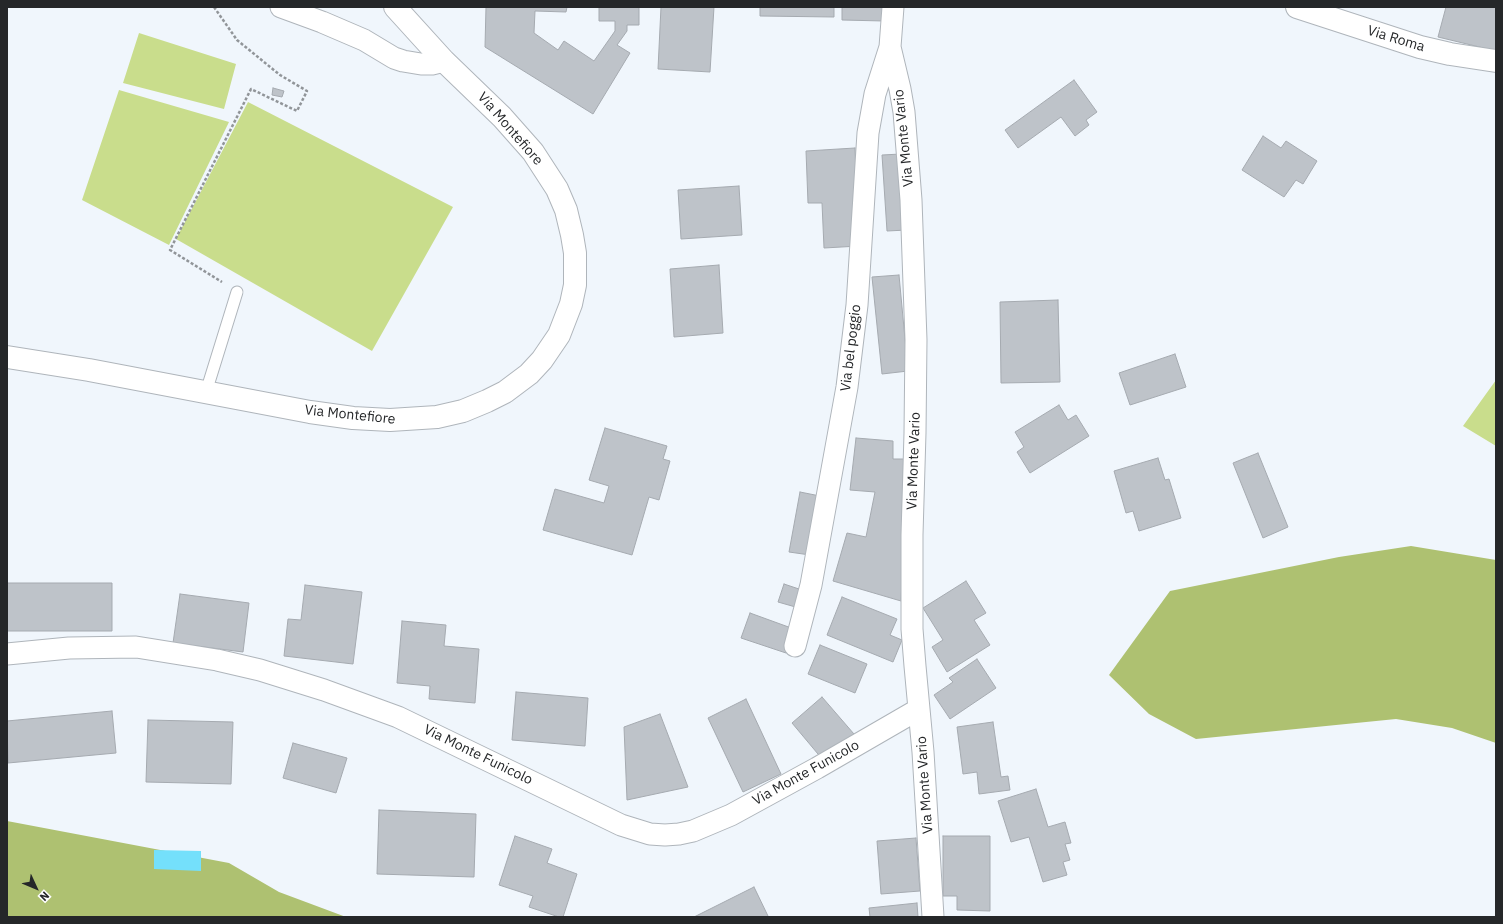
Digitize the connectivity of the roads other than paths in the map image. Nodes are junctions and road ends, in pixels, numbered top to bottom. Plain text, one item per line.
1 (281, 7) edge
2 (395, 7) edge
3 (893, 7) edge
4 (1297, 7) edge
5 (890, 47) junction
6 (444, 61) junction
7 (1496, 61) edge
8 (237, 292) road end
9 (7, 357) edge
10 (206, 392) junction
11 (795, 646) dead end
12 (7, 654) edge
13 (919, 710) junction
14 (933, 917) edge

1 - 6 street
2 - 6 main road, Via Montefiore
3 - 5 street, Via Monte Vario
4 - 7 main road, Via Roma
5 - 11 street, Via bel poggio
5 - 13 street, Via Monte Vario
6 - 10 main road, Via Montefiore
8 - 10 lane
9 - 10 main road, Via Montefiore
12 - 13 street, Via Monte Funicolo
13 - 14 street, Via Monte Vario

